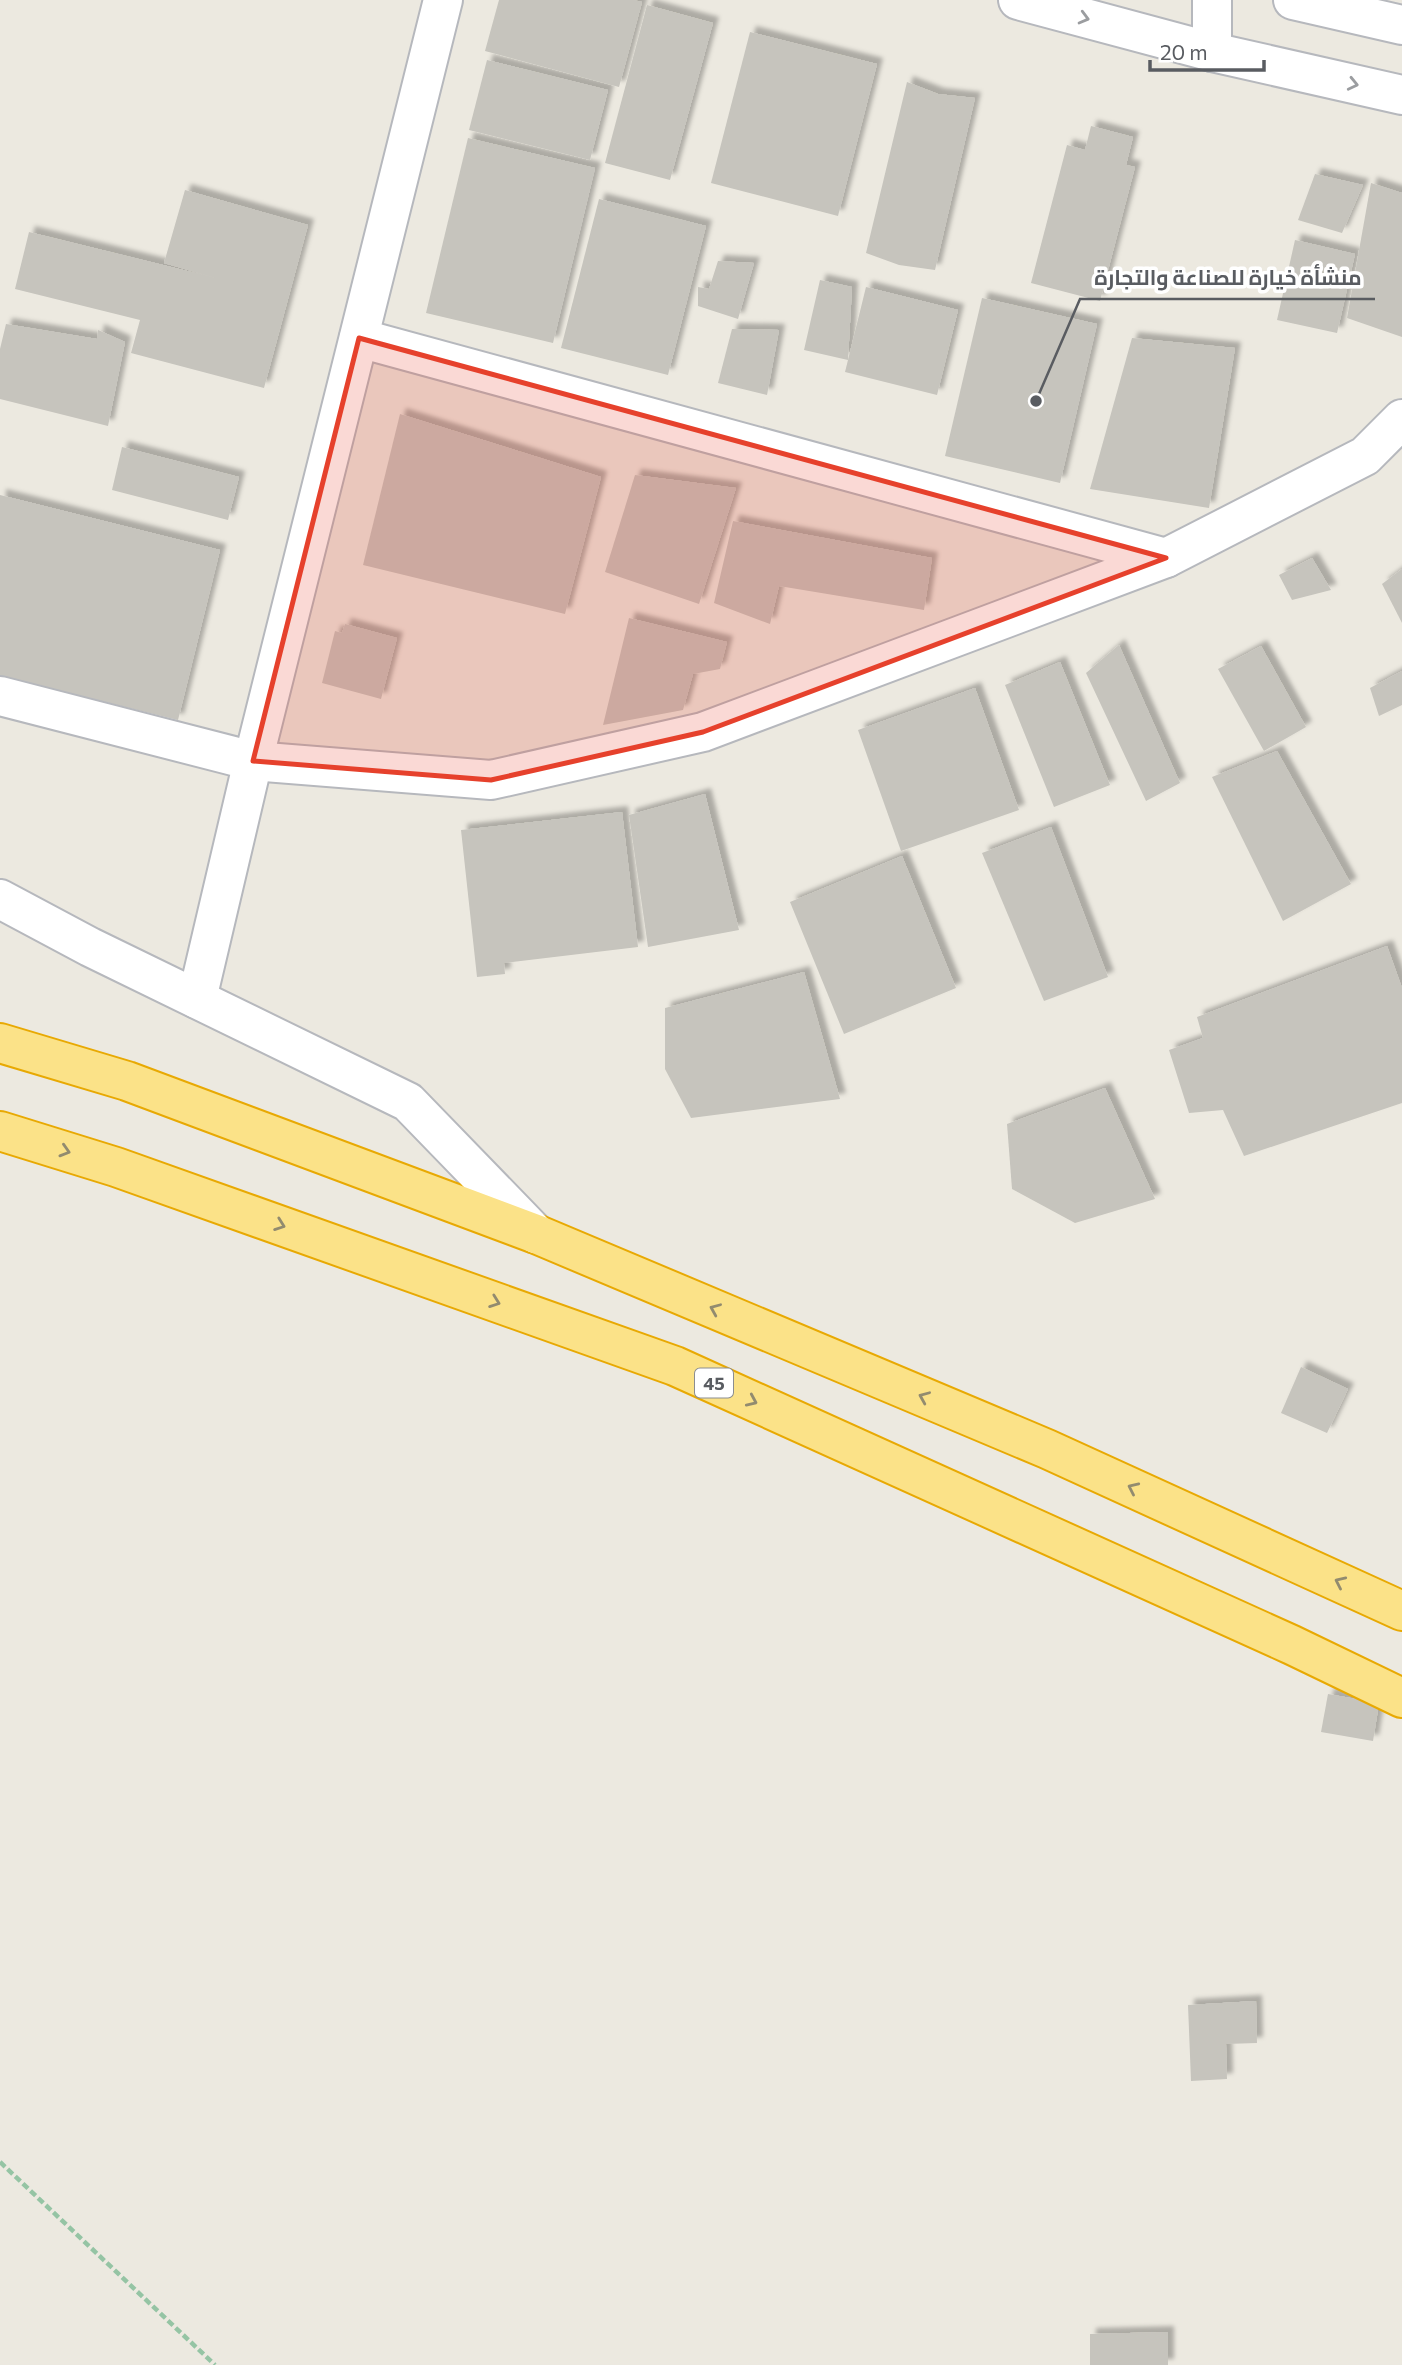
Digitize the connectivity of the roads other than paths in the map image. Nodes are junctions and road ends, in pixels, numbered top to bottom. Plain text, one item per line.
1 (443, 0) edge
2 (1018, 0) edge
3 (1212, 0) edge
4 (1293, 0) edge
5 (1402, 25) edge
6 (1212, 52) junction
7 (1402, 95) edge
8 (359, 338) junction
9 (1402, 419) edge
10 (1166, 558) junction
11 (0, 696) edge
12 (253, 761) junction
13 (0, 899) edge
14 (197, 999) junction
15 (0, 1043) edge
16 (0, 1131) edge
17 (536, 1234) junction
18 (1402, 1611) edge
19 (1402, 1698) edge

1 - 8 street
2 -> 6 street
3 - 6 street
4 - 5 street
6 -> 7 street
8 - 10 street
8 - 12 street
9 - 10 street
10 - 12 street
11 - 12 street
12 - 14 street
13 - 14 street
14 - 17 street
15 - 17 highway
16 -> 19 highway, 45
18 -> 17 highway

